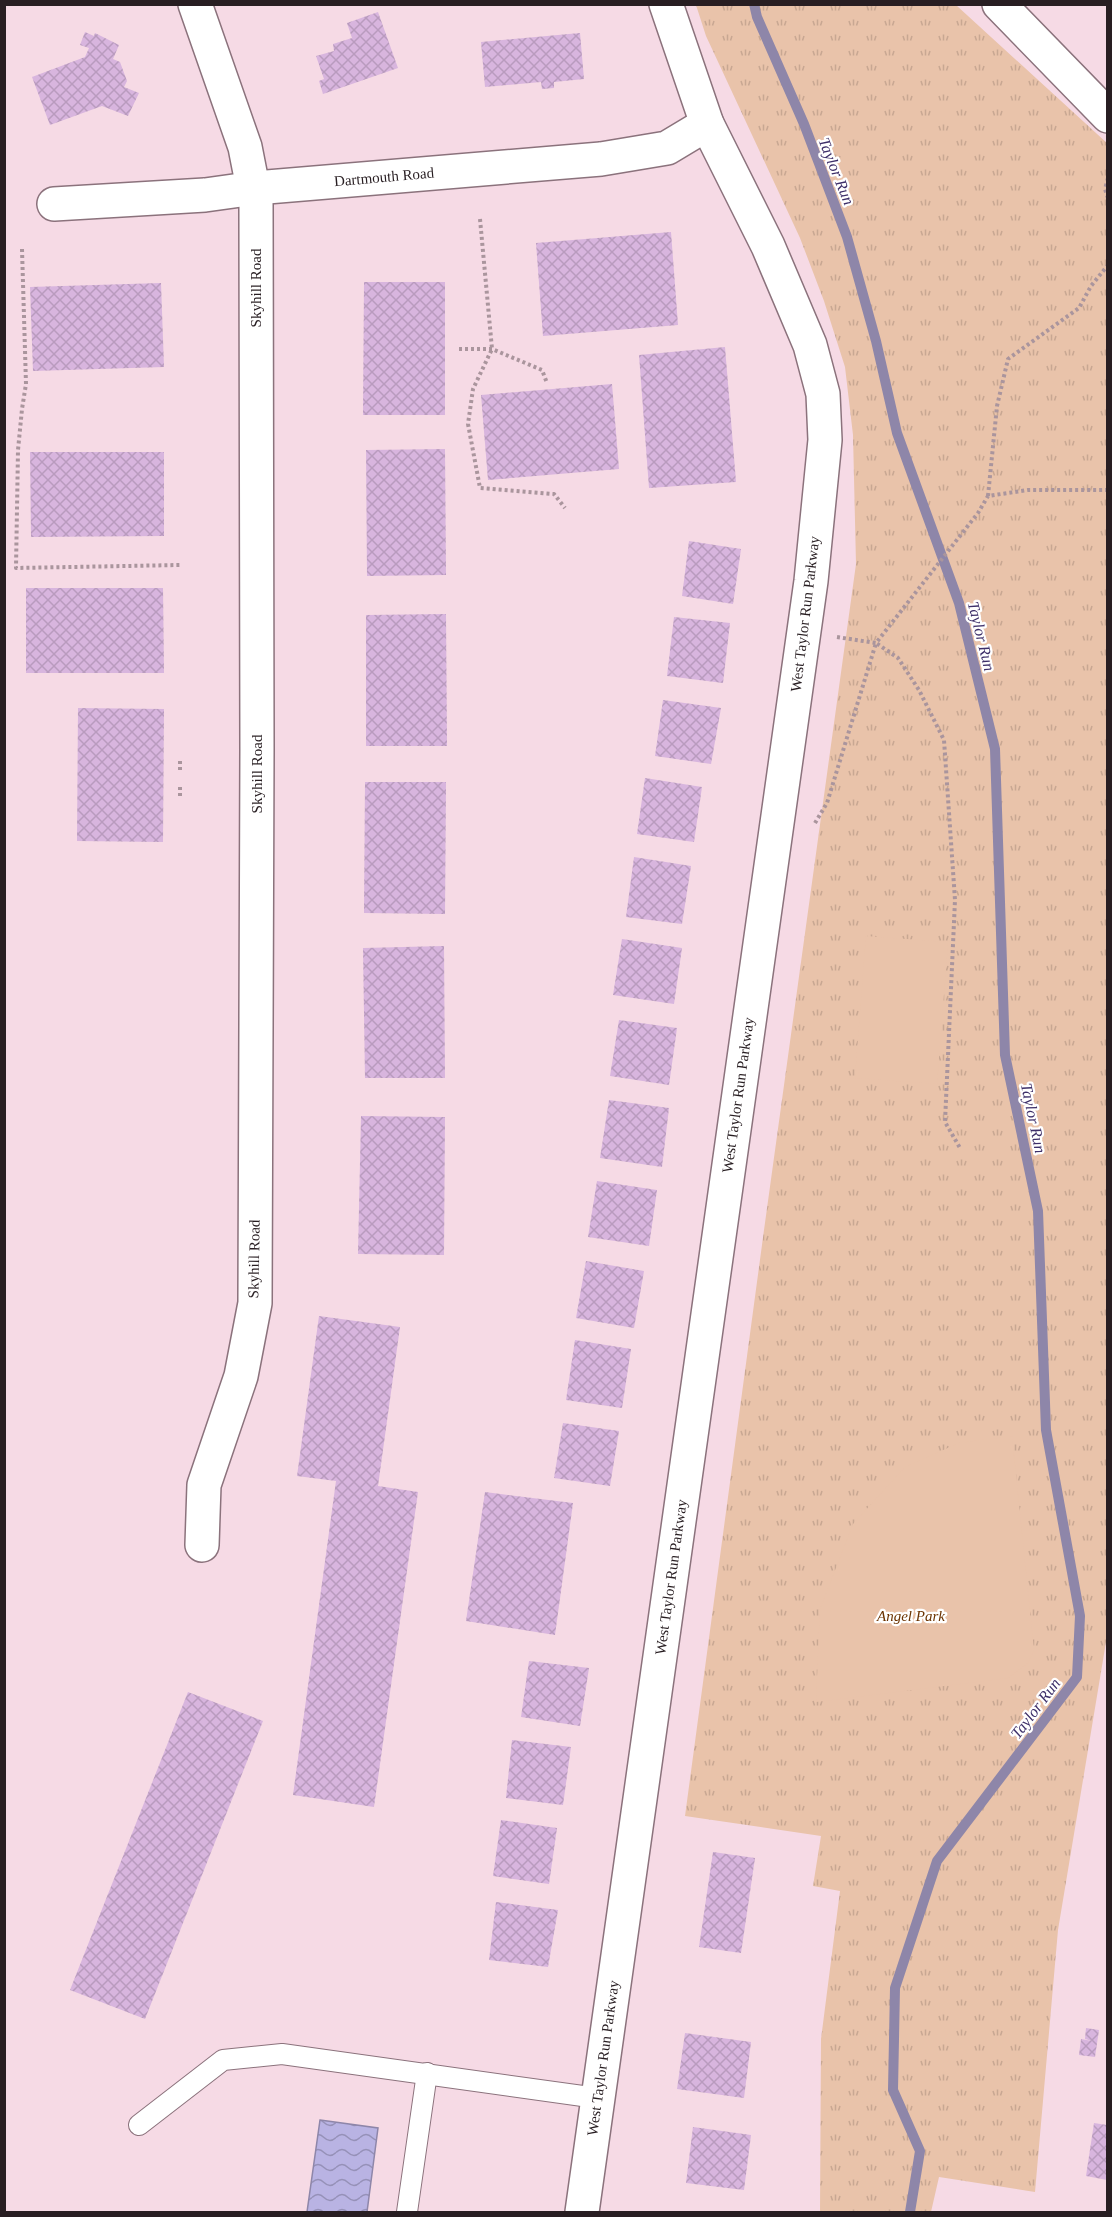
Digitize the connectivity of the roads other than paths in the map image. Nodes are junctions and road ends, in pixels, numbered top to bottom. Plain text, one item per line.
1 (195, 4) edge
2 (666, 4) edge
3 (999, 4) edge
4 (1107, 116) edge
5 (707, 124) junction
6 (255, 188) junction
7 (54, 204) dead end
8 (202, 1545) dead end
9 (426, 2073) junction
10 (597, 2098) junction
11 (139, 2125) dead end
12 (407, 2212) edge
13 (582, 2212) edge

1 - 6 street, Skyhill Road
2 - 5 street, West Taylor Run Parkway
3 - 4 street
5 - 6 street, Dartmouth Road
5 - 10 street, West Taylor Run Parkway
6 - 7 street, Dartmouth Road
6 - 8 street, Skyhill Road
9 - 10 lane
9 - 11 lane
9 - 12 lane
10 - 13 street, West Taylor Run Parkway

